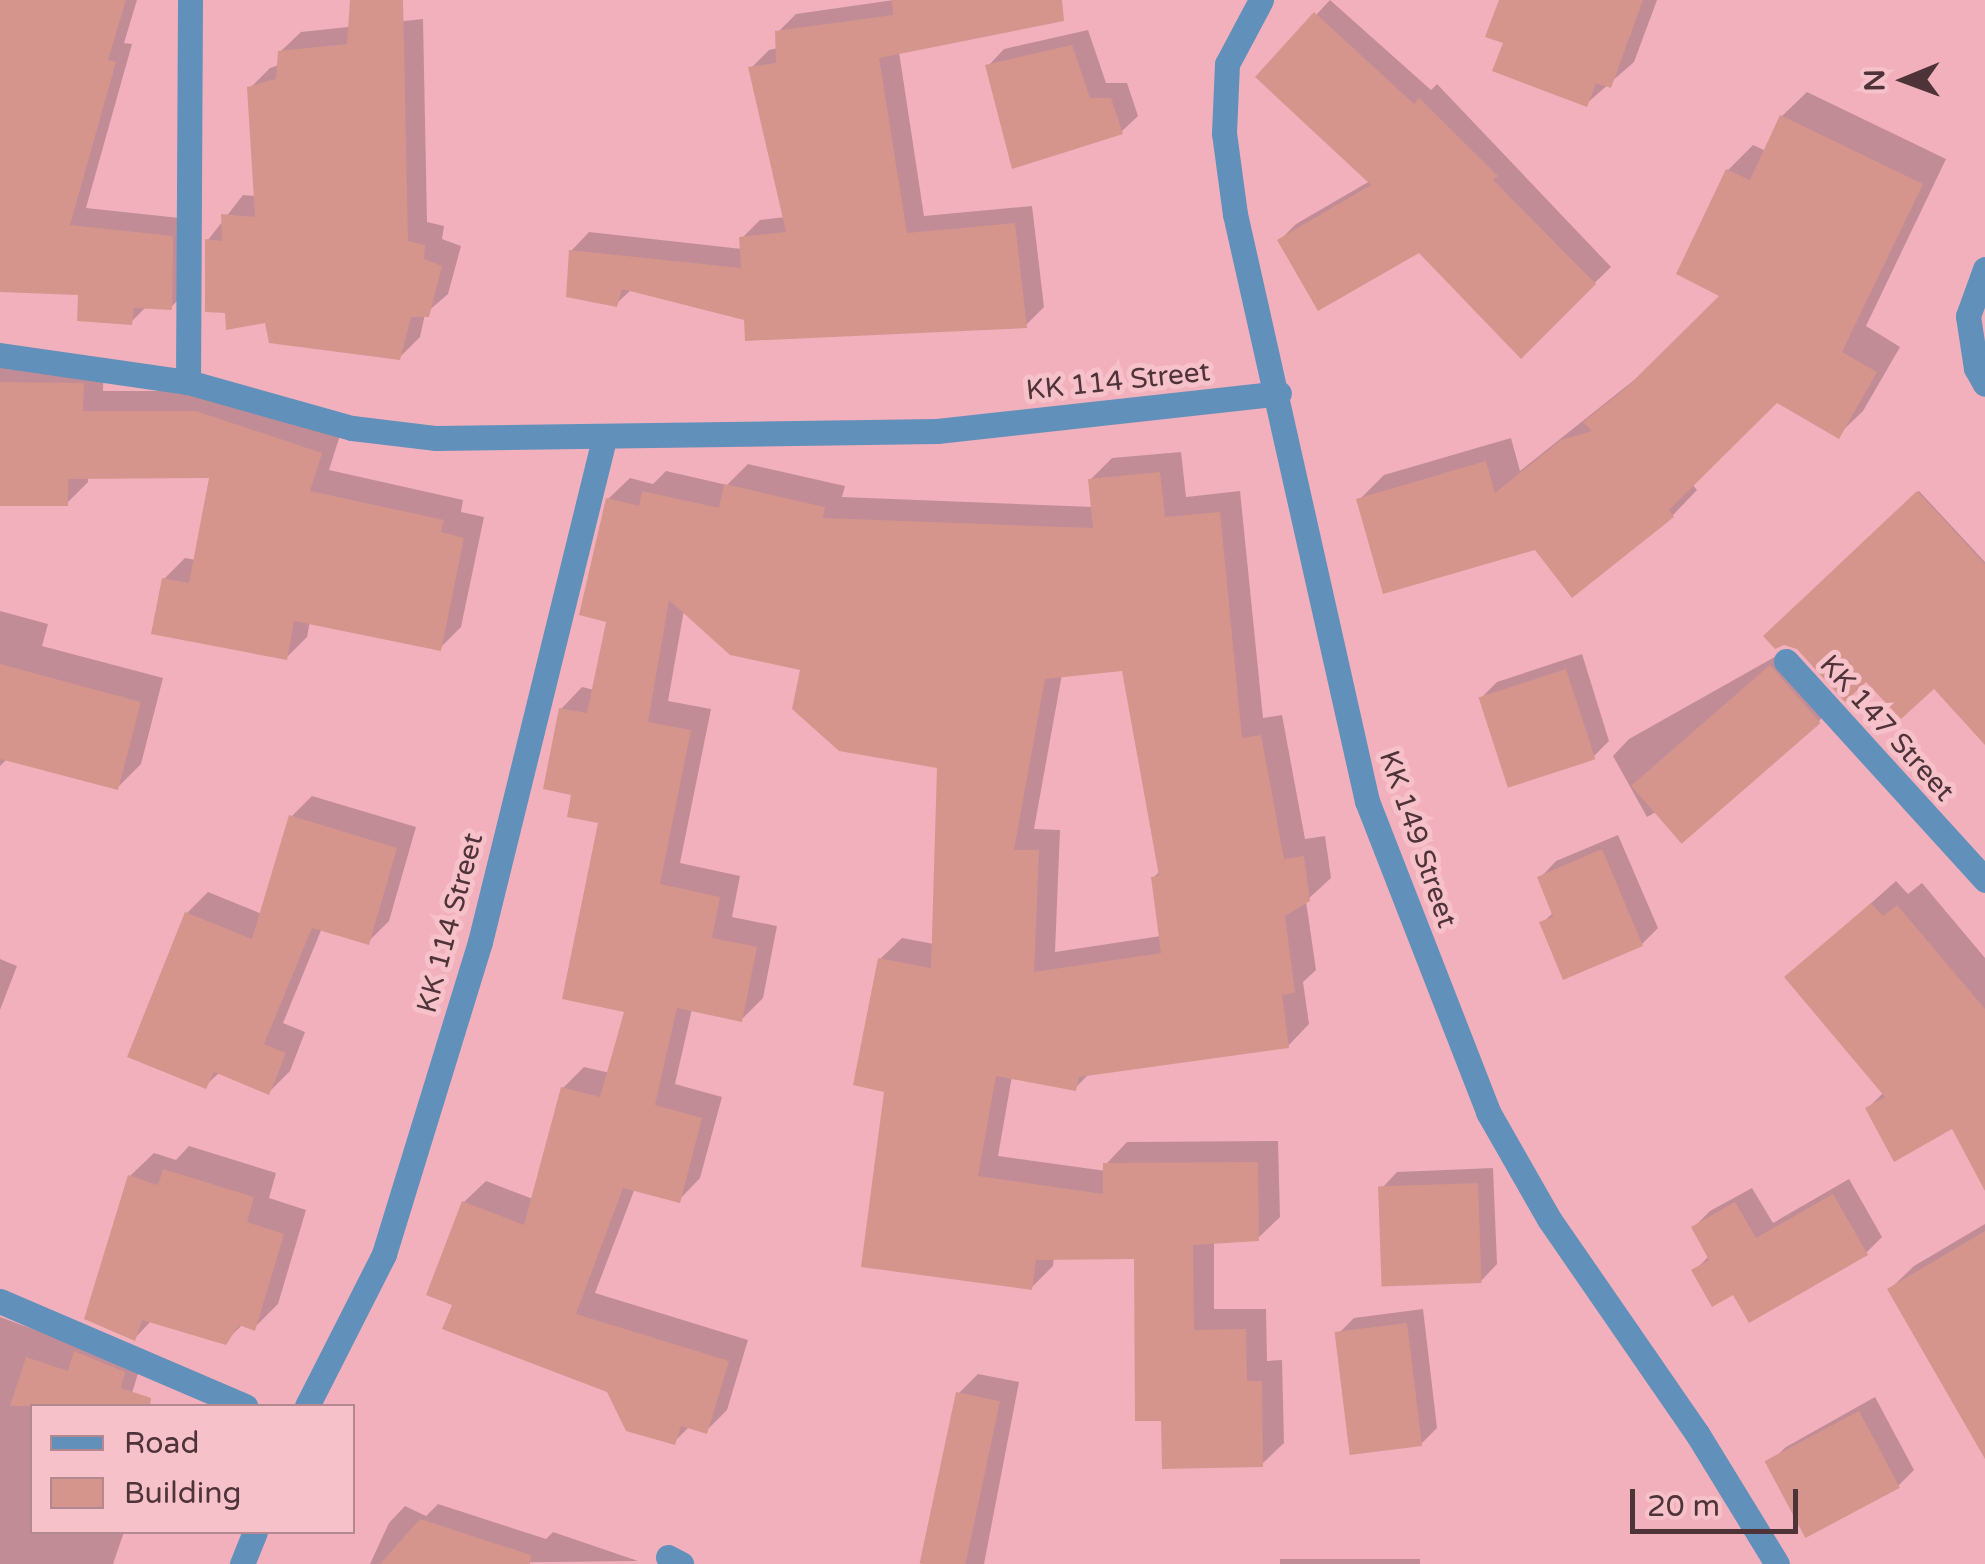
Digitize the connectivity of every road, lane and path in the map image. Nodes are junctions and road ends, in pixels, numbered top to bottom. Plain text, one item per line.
1 (1261, 0) edge
2 (190, 1) edge
3 (1985, 269) edge
4 (0, 355) edge
5 (188, 382) junction
6 (1985, 384) edge
7 (1278, 393) junction
8 (604, 439) junction
9 (1786, 661) dead end
10 (1985, 880) edge
11 (0, 1301) edge
12 (240, 1404) edge
13 (307, 1404) edge
14 (254, 1534) edge
15 (242, 1564) edge
16 (1777, 1564) edge

1 - 7 street, KK 149 Street
2 - 5 street
3 - 6 street
4 - 5 street, KK 114 Street
5 - 8 street, KK 114 Street
7 - 8 street, KK 114 Street
7 - 16 street, KK 149 Street
8 - 13 street, KK 114 Street
9 - 10 street, KK 147 Street
11 - 12 street
14 - 15 street

